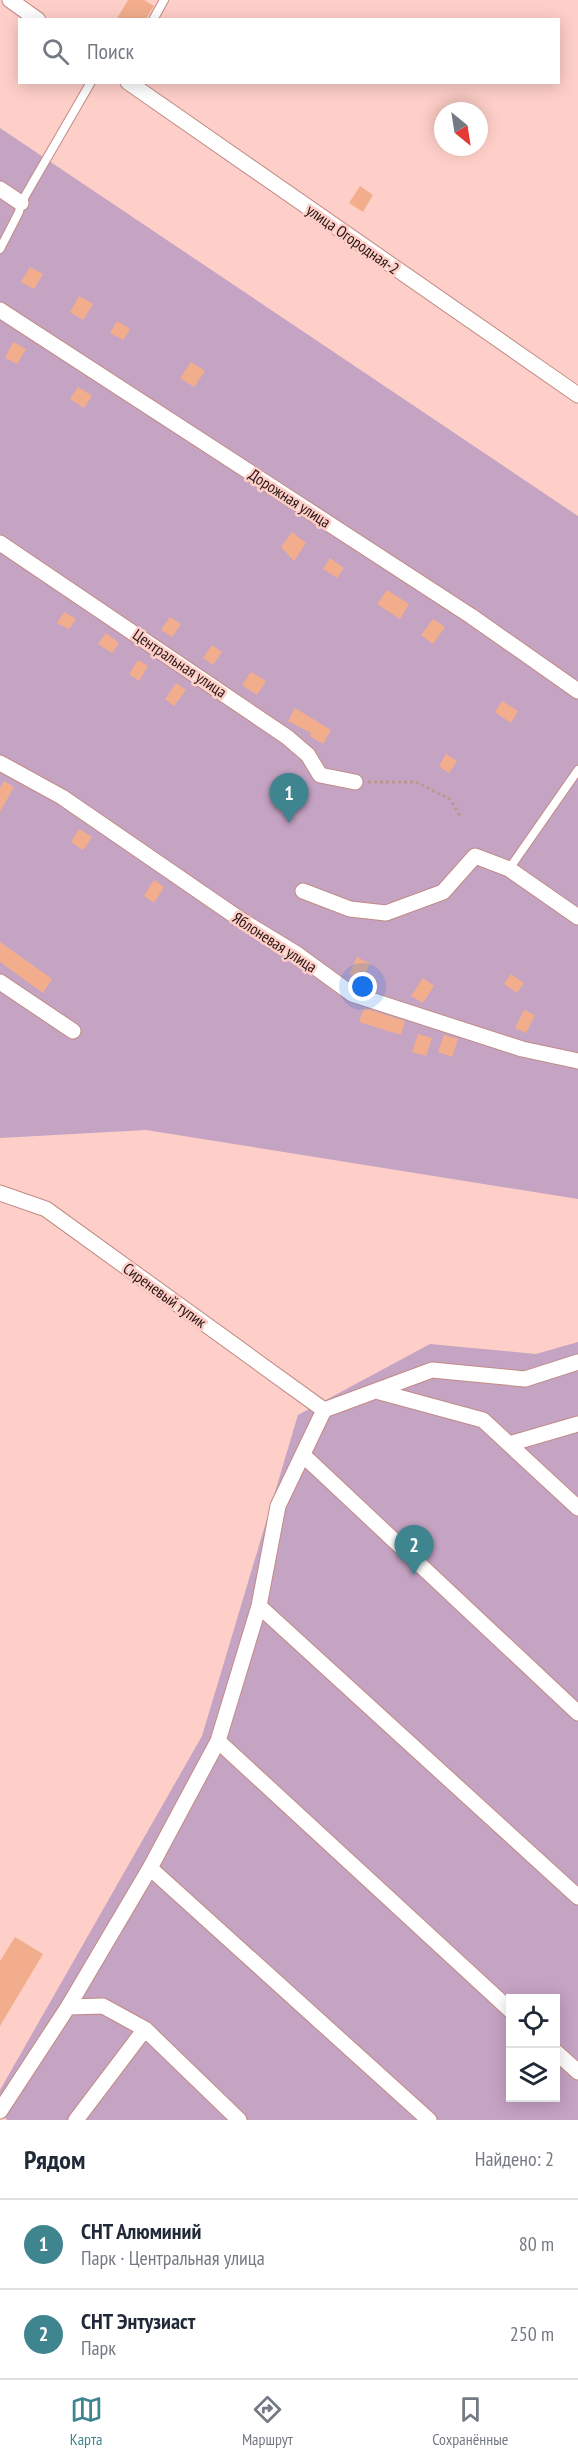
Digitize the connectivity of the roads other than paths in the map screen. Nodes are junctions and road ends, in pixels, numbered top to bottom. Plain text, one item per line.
1 (10, 0) edge
2 (164, 0) edge
3 (35, 18) edge
4 (154, 18) edge
5 (90, 84) edge
6 (131, 84) edge
7 (0, 189) edge
8 (21, 203) junction
9 (0, 249) edge
10 (0, 310) edge
11 (578, 395) edge
12 (0, 543) edge
13 (578, 691) edge
14 (0, 763) edge
15 (578, 770) edge
16 (355, 782) road end
17 (509, 869) junction
18 (303, 891) dead end
19 (578, 917) edge
20 (0, 982) edge
21 (73, 1031) dead end
22 (576, 1057) edge
23 (0, 1193) edge
24 (578, 1362) edge
25 (376, 1391) junction
26 (324, 1410) junction
27 (578, 1424) edge
28 (509, 1444) junction
29 (303, 1455) junction
30 (578, 1508) edge
31 (259, 1606) junction
32 (578, 1713) edge
33 (219, 1740) junction
34 (150, 1868) junction
35 (578, 1897) edge
36 (506, 2006) edge
37 (68, 2007) junction
38 (144, 2029) junction
39 (560, 2057) edge
40 (578, 2073) edge
41 (0, 2111) edge
42 (76, 2120) edge
43 (239, 2120) edge
44 (429, 2120) edge

1 - 3 street
2 - 4 lane
5 - 8 lane
6 - 11 street, улица Огородная-2
7 - 8 street
8 - 9 lane
10 - 13 street, Дорожная улица
12 - 16 street, Центральная улица
14 - 22 street, Яблоневая улица
15 - 17 lane
17 - 18 street
17 - 19 street
20 - 21 street
23 - 26 street, Сиреневый тупик
24 - 25 street
25 - 26 street
25 - 28 street
26 - 29 street
27 - 28 street
28 - 30 street
29 - 31 street
29 - 32 street
31 - 33 street
31 - 35 street
33 - 34 street
33 - 36 street
34 - 37 street
34 - 44 street
37 - 38 street
37 - 41 street
38 - 42 street
38 - 43 street
39 - 40 street

